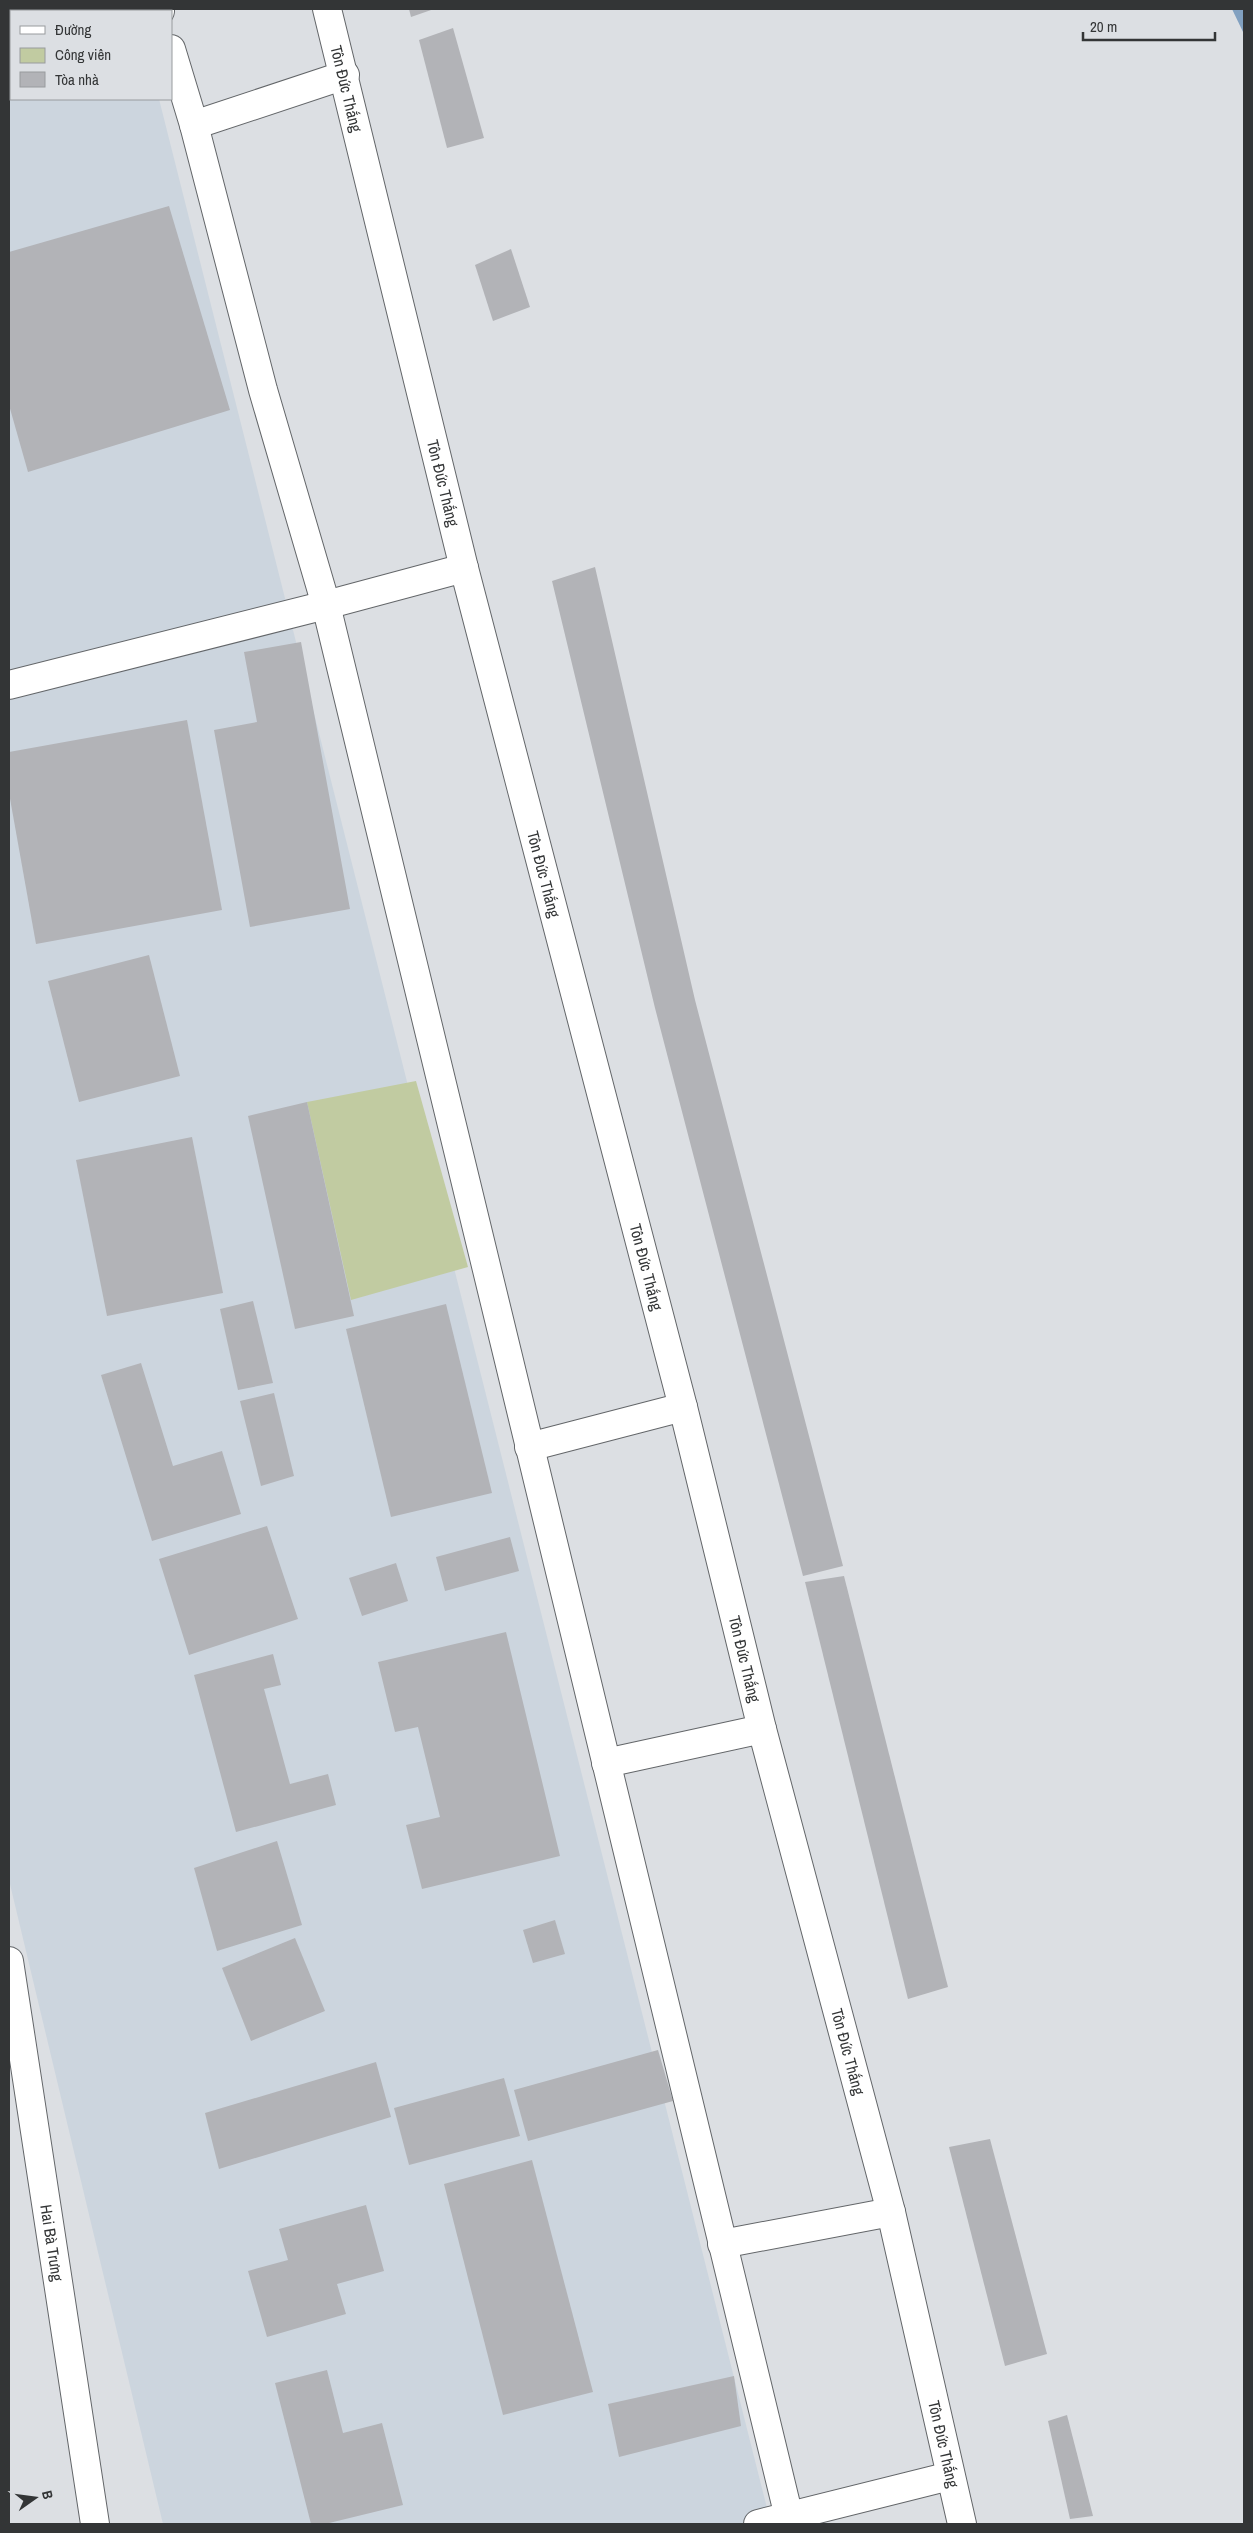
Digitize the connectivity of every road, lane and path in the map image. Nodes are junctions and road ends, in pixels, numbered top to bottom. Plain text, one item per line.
1 (327, 9) edge
2 (172, 53) edge
3 (345, 75) junction
4 (194, 125) junction
5 (464, 568) junction
6 (326, 606) junction
7 (9, 685) edge
8 (683, 1407) junction
9 (529, 1447) junction
10 (762, 1729) junction
11 (606, 1763) junction
12 (9, 1961) edge
13 (18, 2070) edge
14 (891, 2212) junction
15 (722, 2244) junction
16 (950, 2476) junction
17 (789, 2517) junction
18 (95, 2524) edge
19 (758, 2524) edge
20 (962, 2524) edge

1 - 3 street, Tôn Đức Thắng
2 - 4 street
3 - 4 street
3 - 5 street, Tôn Đức Thắng
4 - 6 street
5 - 6 street
5 - 8 street, Tôn Đức Thắng
6 - 7 street
6 - 9 street
8 - 9 street
8 - 10 street, Tôn Đức Thắng
9 - 11 street
10 - 11 street
10 - 14 street, Tôn Đức Thắng
11 - 15 street
12 - 13 street, Hai Bà Trưng
13 - 18 street, Hai Bà Trưng
14 - 15 street
14 - 16 street, Tôn Đức Thắng
15 - 17 street
16 - 17 street
16 - 20 street, Tôn Đức Thắng
17 - 19 street

